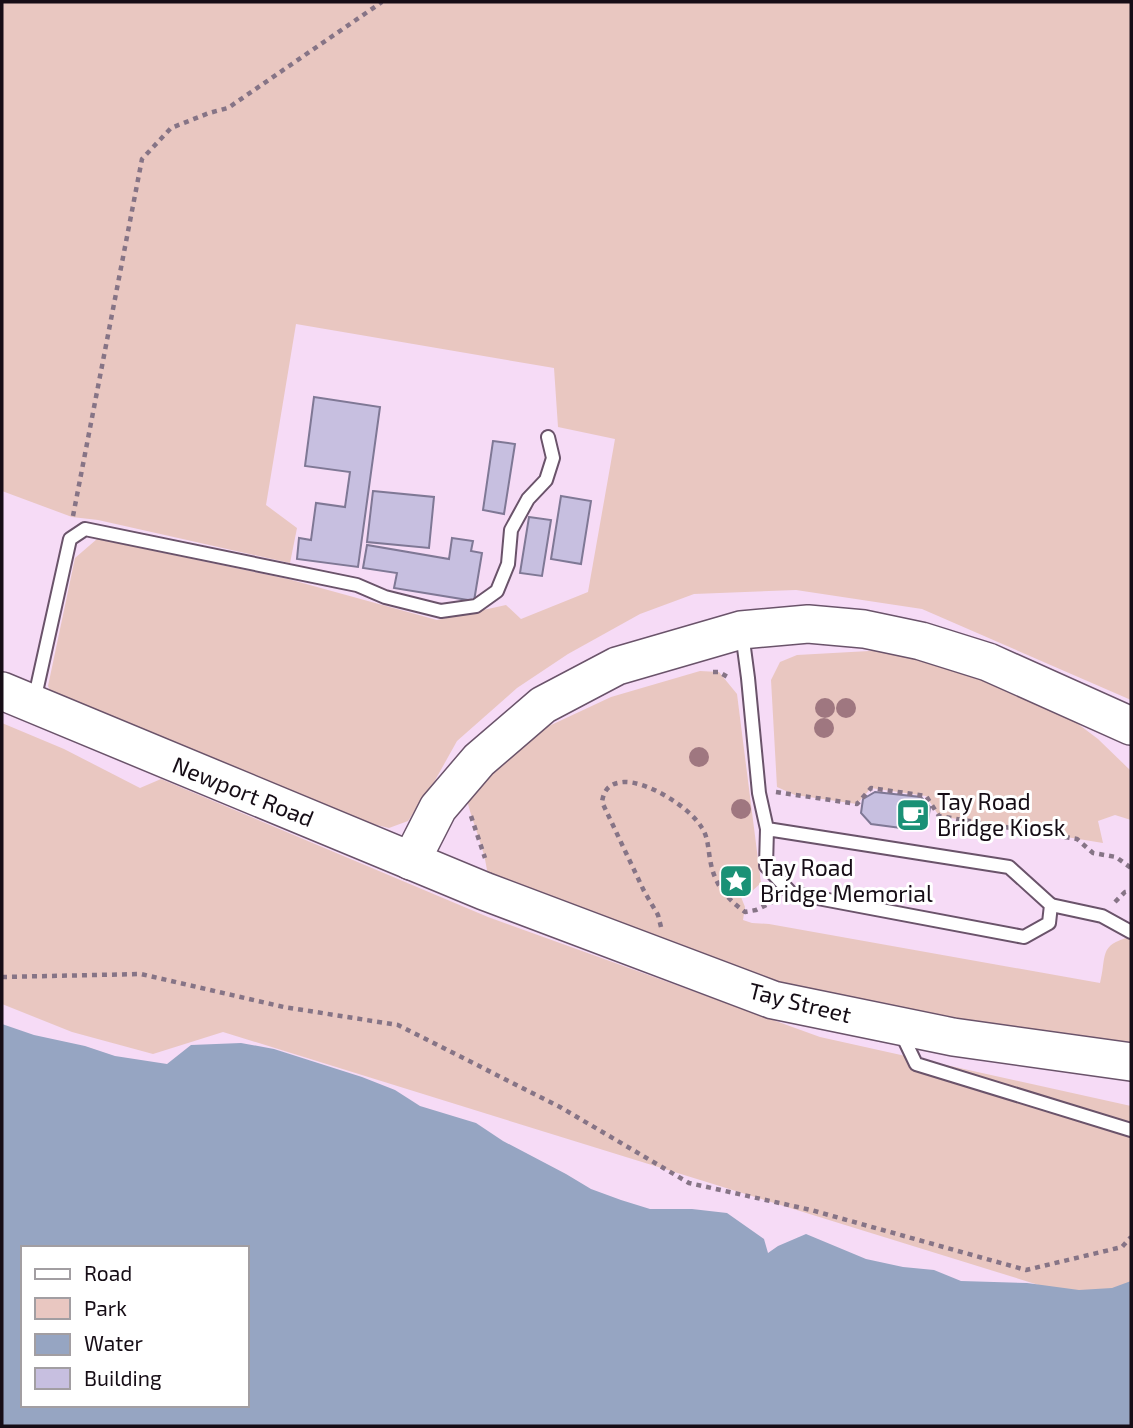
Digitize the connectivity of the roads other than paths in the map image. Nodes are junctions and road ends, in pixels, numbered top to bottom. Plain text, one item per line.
1 (548, 437) dead end
2 (741, 629) junction
3 (18, 698) edge
4 (1117, 720) edge
5 (1131, 741) edge
6 (766, 828) junction
7 (411, 861) junction
8 (486, 879) joint
9 (1051, 905) junction
10 (1131, 932) edge
11 (905, 1027) junction
12 (1131, 1062) edge
13 (1131, 1130) edge

1 - 3 lane
2 - 4 main road
2 - 6 lane
2 - 7 main road
3 - 7 main road, Newport Road
4 - 5 main road
6 - 9 lane
6 - 9 lane
7 - 8 main road, Newport Road
8 - 11 main road, Tay Street
9 - 10 lane
11 - 12 main road, Tay Street
11 - 13 lane

